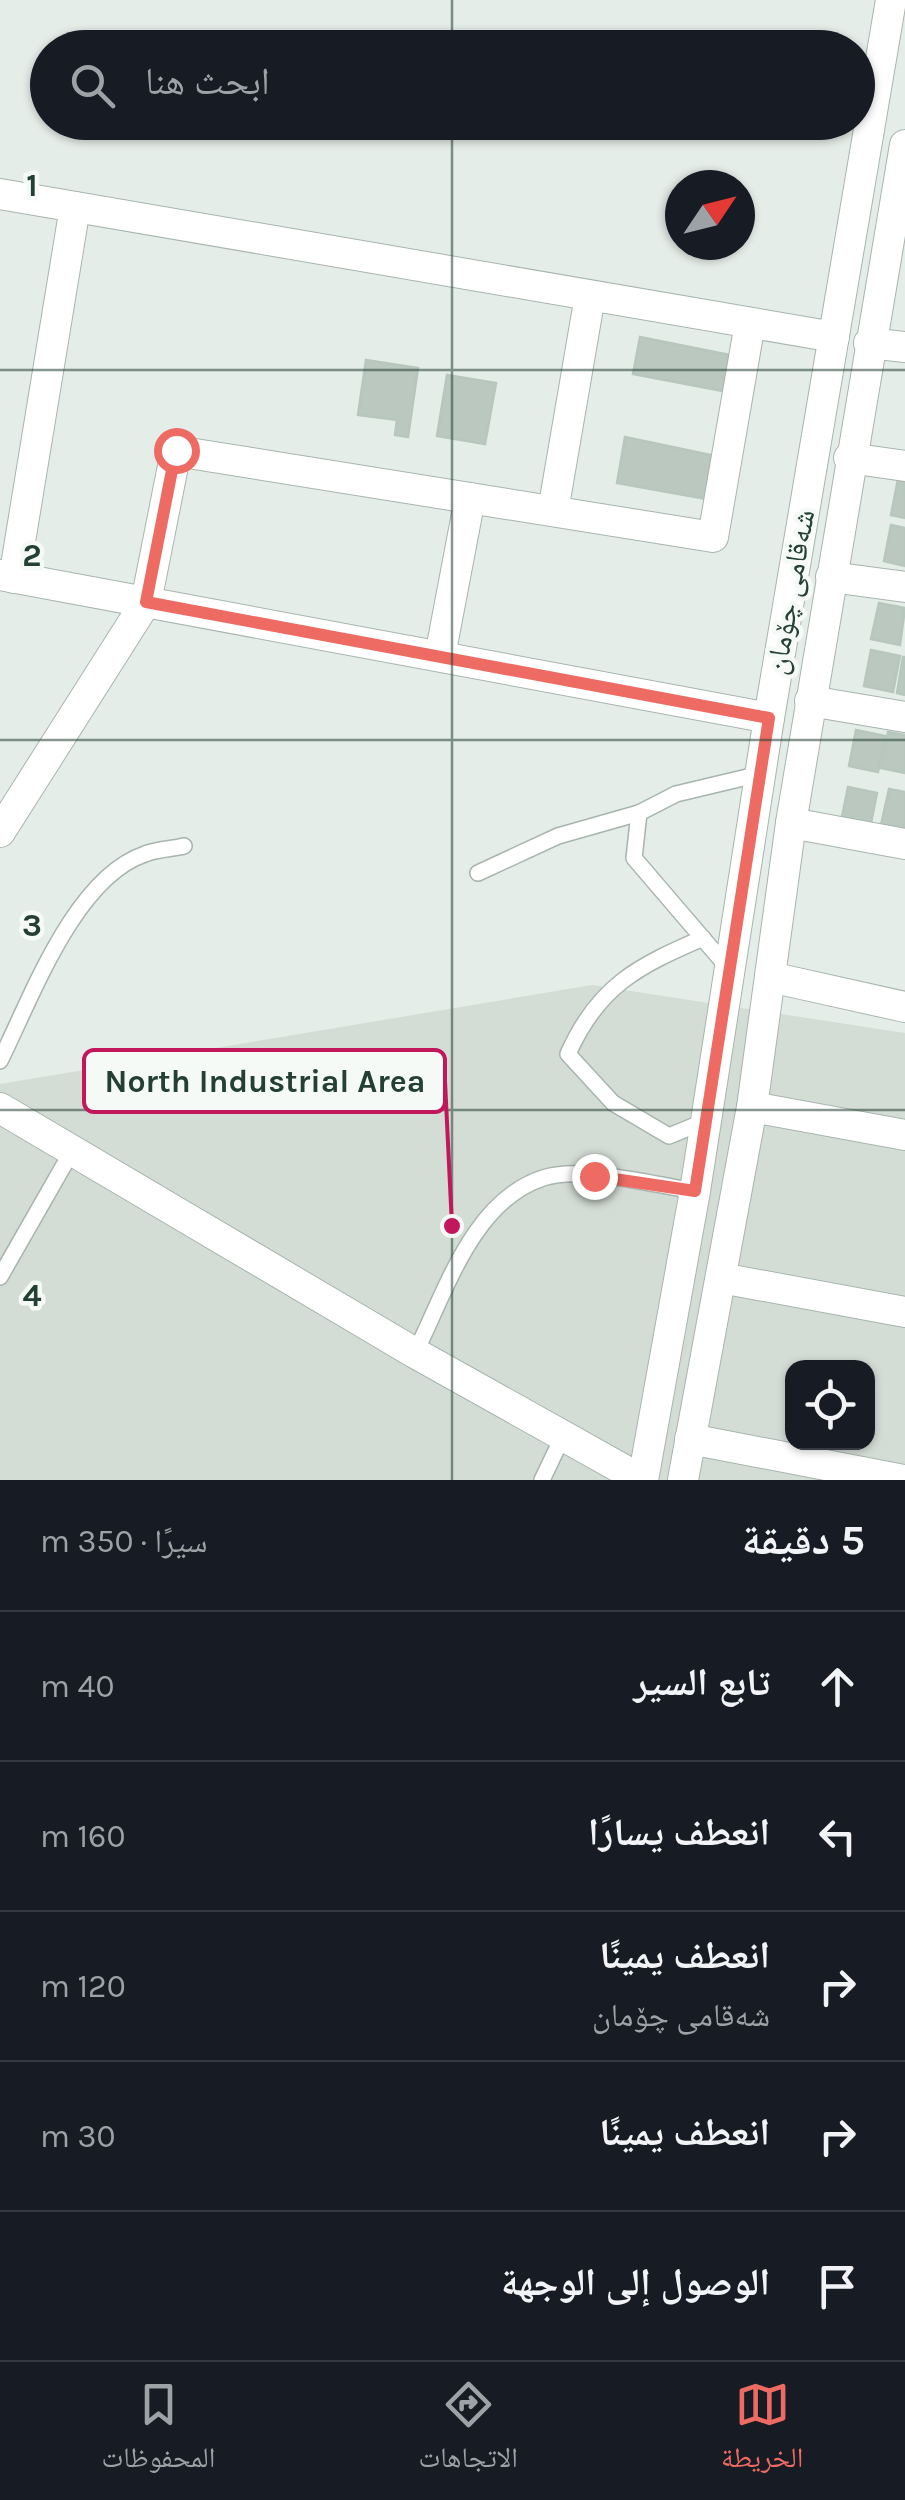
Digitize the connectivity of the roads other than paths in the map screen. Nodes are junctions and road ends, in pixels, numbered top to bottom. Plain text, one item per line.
1 (891, 0) edge
2 (875, 95) edge
3 (867, 140) edge
4 (905, 145) edge
5 (0, 194) edge
6 (76, 207) junction
7 (899, 211) edge
8 (590, 296) junction
9 (750, 323) junction
10 (834, 338) junction
11 (870, 342) junction
12 (905, 347) edge
13 (849, 458) junction
14 (905, 466) edge
15 (470, 498) junction
16 (553, 511) junction
17 (7, 576) edge
18 (831, 577) junction
19 (905, 587) edge
20 (146, 602) junction
21 (440, 656) junction
22 (810, 701) junction
23 (769, 718) junction
24 (905, 718) edge
25 (760, 774) junction
26 (639, 813) junction
27 (790, 824) junction
28 (0, 832) edge
29 (905, 844) edge
30 (184, 846) dead end
31 (478, 873) dead end
32 (703, 938) junction
33 (730, 969) junction
34 (770, 977) junction
35 (905, 1007) edge
36 (720, 1028) junction
37 (762, 1035) junction
38 (0, 1061) edge
39 (752, 1106) junction
40 (0, 1108) edge
41 (703, 1122) junction
42 (905, 1135) edge
43 (72, 1151) junction
44 (695, 1191) junction
45 (0, 1277) edge
46 (722, 1278) junction
47 (905, 1312) edge
48 (415, 1353) junction
49 (562, 1436) junction
50 (690, 1439) junction
51 (542, 1480) edge
52 (642, 1480) edge
53 (683, 1480) edge
54 (904, 1480) edge

1 - 2 street, شەقامی چۆمان
3 - 10 street, شەقامی چۆمان
4 - 7 street, شەقامی چۆمان
5 - 6 street
6 - 8 street
6 - 17 street
7 - 11 street, شەقامی چۆمان
8 - 9 street
8 - 16 street
9 - 10 street
9 - 16 street
10 - 23 street, شەقامی چۆمان
11 - 12 street
11 - 13 street, شەقامی چۆمان
13 - 14 street
13 - 18 street, شەقامی چۆمان
15 - 16 street
15 - 20 street
15 - 21 street
17 - 20 street
18 - 19 street
18 - 22 street, شەقامی چۆمان
20 - 21 street
20 - 28 street
21 - 23 street
22 - 24 street
22 - 27 street, شەقامی چۆمان
23 - 25 street, شەقامی چۆمان
25 - 26 lane
25 - 33 street, شەقامی چۆمان
26 - 31 lane
26 - 32 lane
27 - 29 street
27 - 34 street, شەقامی چۆمان
30 - 38 lane
32 - 33 lane
32 - 41 lane
33 - 36 street, شەقامی چۆمان
34 - 35 street
34 - 37 street, شەقامی چۆمان
36 - 37 street
36 - 41 street, شەقامی چۆمان
37 - 39 street, شەقامی چۆمان
39 - 42 street
39 - 46 street, شەقامی چۆمان
40 - 43 street
41 - 44 street, شەقامی چۆمان
43 - 45 lane
43 - 48 street
44 - 48 lane
44 - 52 street, شەقامی چۆمان
46 - 47 street
46 - 50 street, شەقامی چۆمان
48 - 49 street
49 - 51 lane
49 - 52 street
50 - 53 street, شەقامی چۆمان
50 - 54 street

